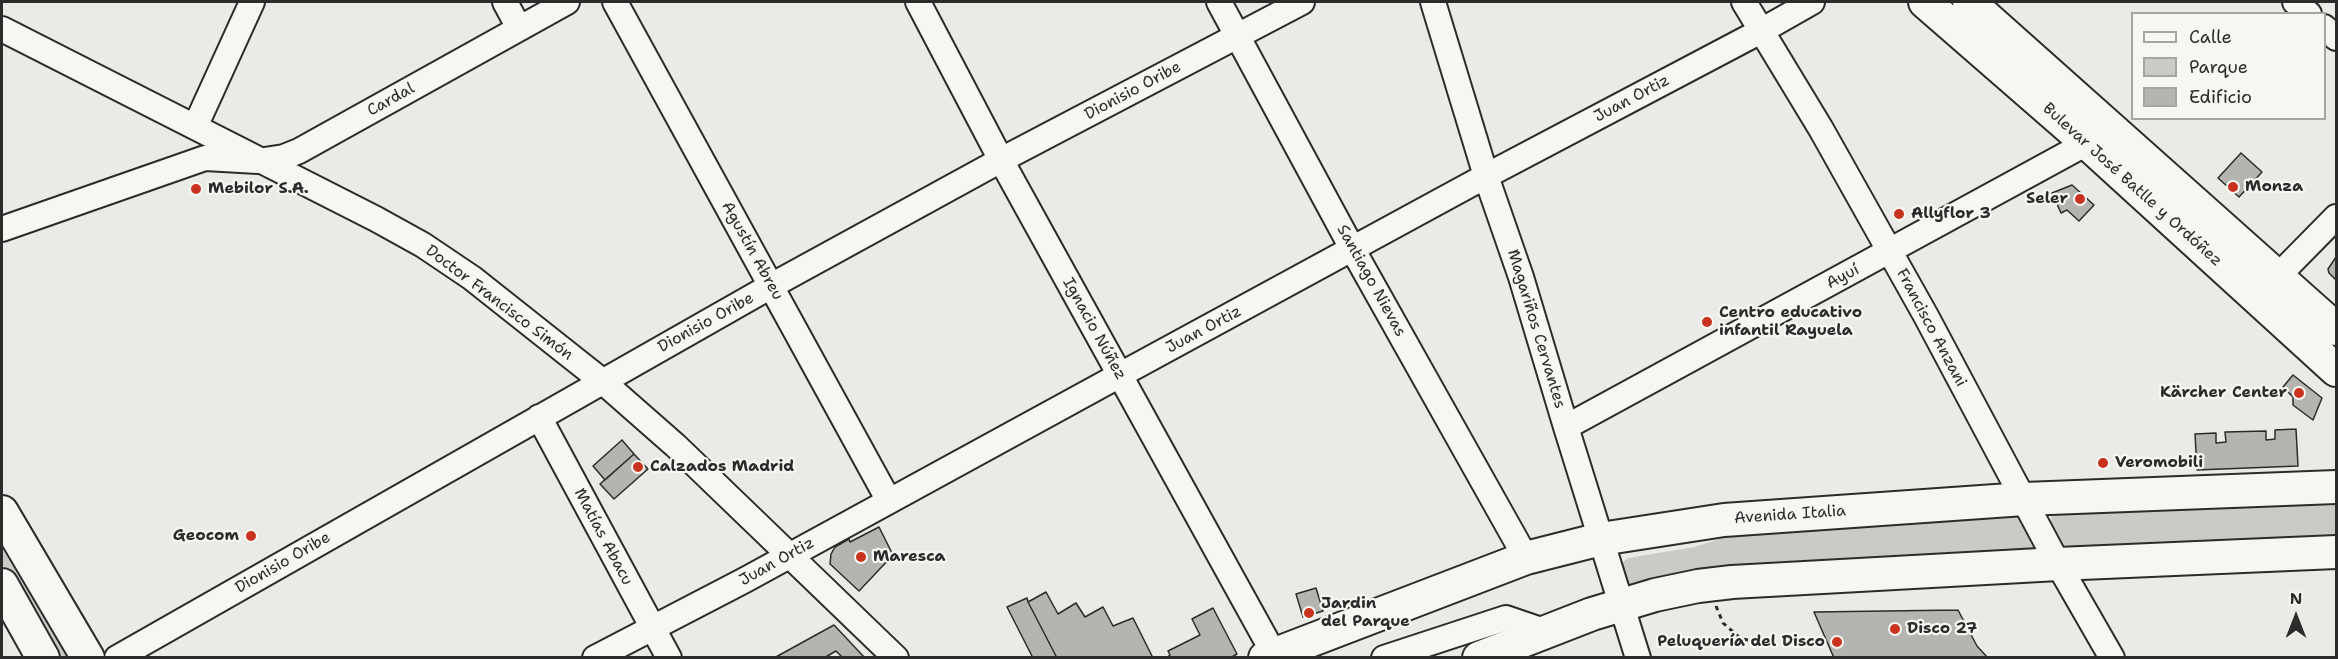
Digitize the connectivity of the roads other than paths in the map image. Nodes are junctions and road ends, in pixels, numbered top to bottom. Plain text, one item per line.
1 (252, 2) edge
2 (505, 2) edge
3 (567, 2) edge
4 (615, 2) edge
5 (918, 2) edge
6 (1220, 2) edge
7 (1302, 2) edge
8 (1433, 2) edge
9 (1744, 2) edge
10 (1812, 2) edge
11 (1925, 2) edge
12 (1970, 2) edge
13 (2295, 2) edge
14 (2307, 12) edge
15 (519, 28) junction
16 (2, 29) edge
17 (1761, 31) junction
18 (1238, 36) junction
19 (195, 127) junction
20 (2087, 144) junction
21 (205, 158) junction
22 (258, 160) junction
23 (1001, 160) junction
24 (1486, 176) junction
25 (2337, 218) edge
26 (2, 229) edge
27 (1353, 250) junction
28 (1890, 252) junction
29 (2277, 277) junction
30 (771, 286) junction
31 (2337, 329) edge
32 (2337, 370) edge
33 (1120, 375) junction
34 (602, 381) junction
35 (539, 417) junction
36 (1566, 427) junction
37 (2337, 487) edge
38 (2024, 499) junction
39 (889, 501) junction
40 (2, 512) edge
41 (1604, 548) junction
42 (2337, 552) edge
43 (789, 555) junction
44 (1526, 558) junction
45 (2058, 564) junction
46 (2, 585) edge
47 (1621, 605) junction
48 (651, 627) junction
49 (1547, 632) junction
50 (1270, 656) edge
51 (43, 657) edge
52 (88, 657) edge
53 (117, 657) edge
54 (596, 657) edge
55 (669, 657) edge
56 (896, 657) edge
57 (1384, 657) edge
58 (1479, 657) edge
59 (1638, 657) edge
60 (2112, 657) edge

1 - 19 street
2 - 15 street
3 - 15 street, Cardal
4 - 30 street, Agustín Abreu
5 - 23 street, Ignacio Núñez
6 - 18 street, Santiago Nievas
7 - 18 street, Dionisio Oribe
8 - 24 street, Magariños Cervantes
9 - 17 street, Francisco Anzani
10 - 17 street, Juan Ortiz
11 - 20 main road, Bulevar José Batlle y Ordóñez
12 - 29 main road, Bulevar José Batlle y Ordóñez
13 - 14 street
15 - 22 street, Cardal
16 - 19 street, Doctor Francisco Simón
17 - 24 street, Juan Ortiz
17 - 28 street, Francisco Anzani
18 - 23 street, Dionisio Oribe
18 - 27 street, Santiago Nievas
19 - 21 street
19 - 22 street, Doctor Francisco Simón
20 - 28 street, Ayuí
20 - 32 main road, Bulevar José Batlle y Ordóñez
21 - 22 street, Cardal
21 - 26 street, Cardal
22 - 34 street, Doctor Francisco Simón
23 - 30 street, Dionisio Oribe
23 - 33 street, Ignacio Núñez
24 - 27 street, Juan Ortiz
24 - 36 street, Magariños Cervantes
25 - 29 street
27 - 33 street, Juan Ortiz
27 - 44 street, Santiago Nievas
28 - 36 street, Ayuí
28 - 38 street, Francisco Anzani
29 - 31 main road, Bulevar José Batlle y Ordóñez
30 - 34 street, Dionisio Oribe
30 - 39 street, Agustín Abreu
33 - 39 street, Juan Ortiz
33 - 50 street, Ignacio Núñez
34 - 35 street, Dionisio Oribe
34 - 43 street, Doctor Francisco Simón
35 - 48 street, Matías Abacu
35 - 53 street, Dionisio Oribe
36 - 41 street, Magariños Cervantes
37 - 38 main road, Avenida Italia
38 - 41 main road, Avenida Italia
38 - 45 street, Francisco Anzani
39 - 43 street, Juan Ortiz
40 - 52 main road
41 - 44 main road, Avenida Italia
41 - 47 street, Magariños Cervantes
42 - 45 main road
43 - 48 street, Juan Ortiz
43 - 56 street, Doctor Francisco Simón
44 - 50 main road, Avenida Italia
45 - 47 main road
45 - 60 street, Francisco Anzani
46 - 51 main road
47 - 49 main road
47 - 59 street, Magariños Cervantes
48 - 54 street, Juan Ortiz
48 - 55 street, Matías Abacu
49 - 57 street
49 - 58 main road

